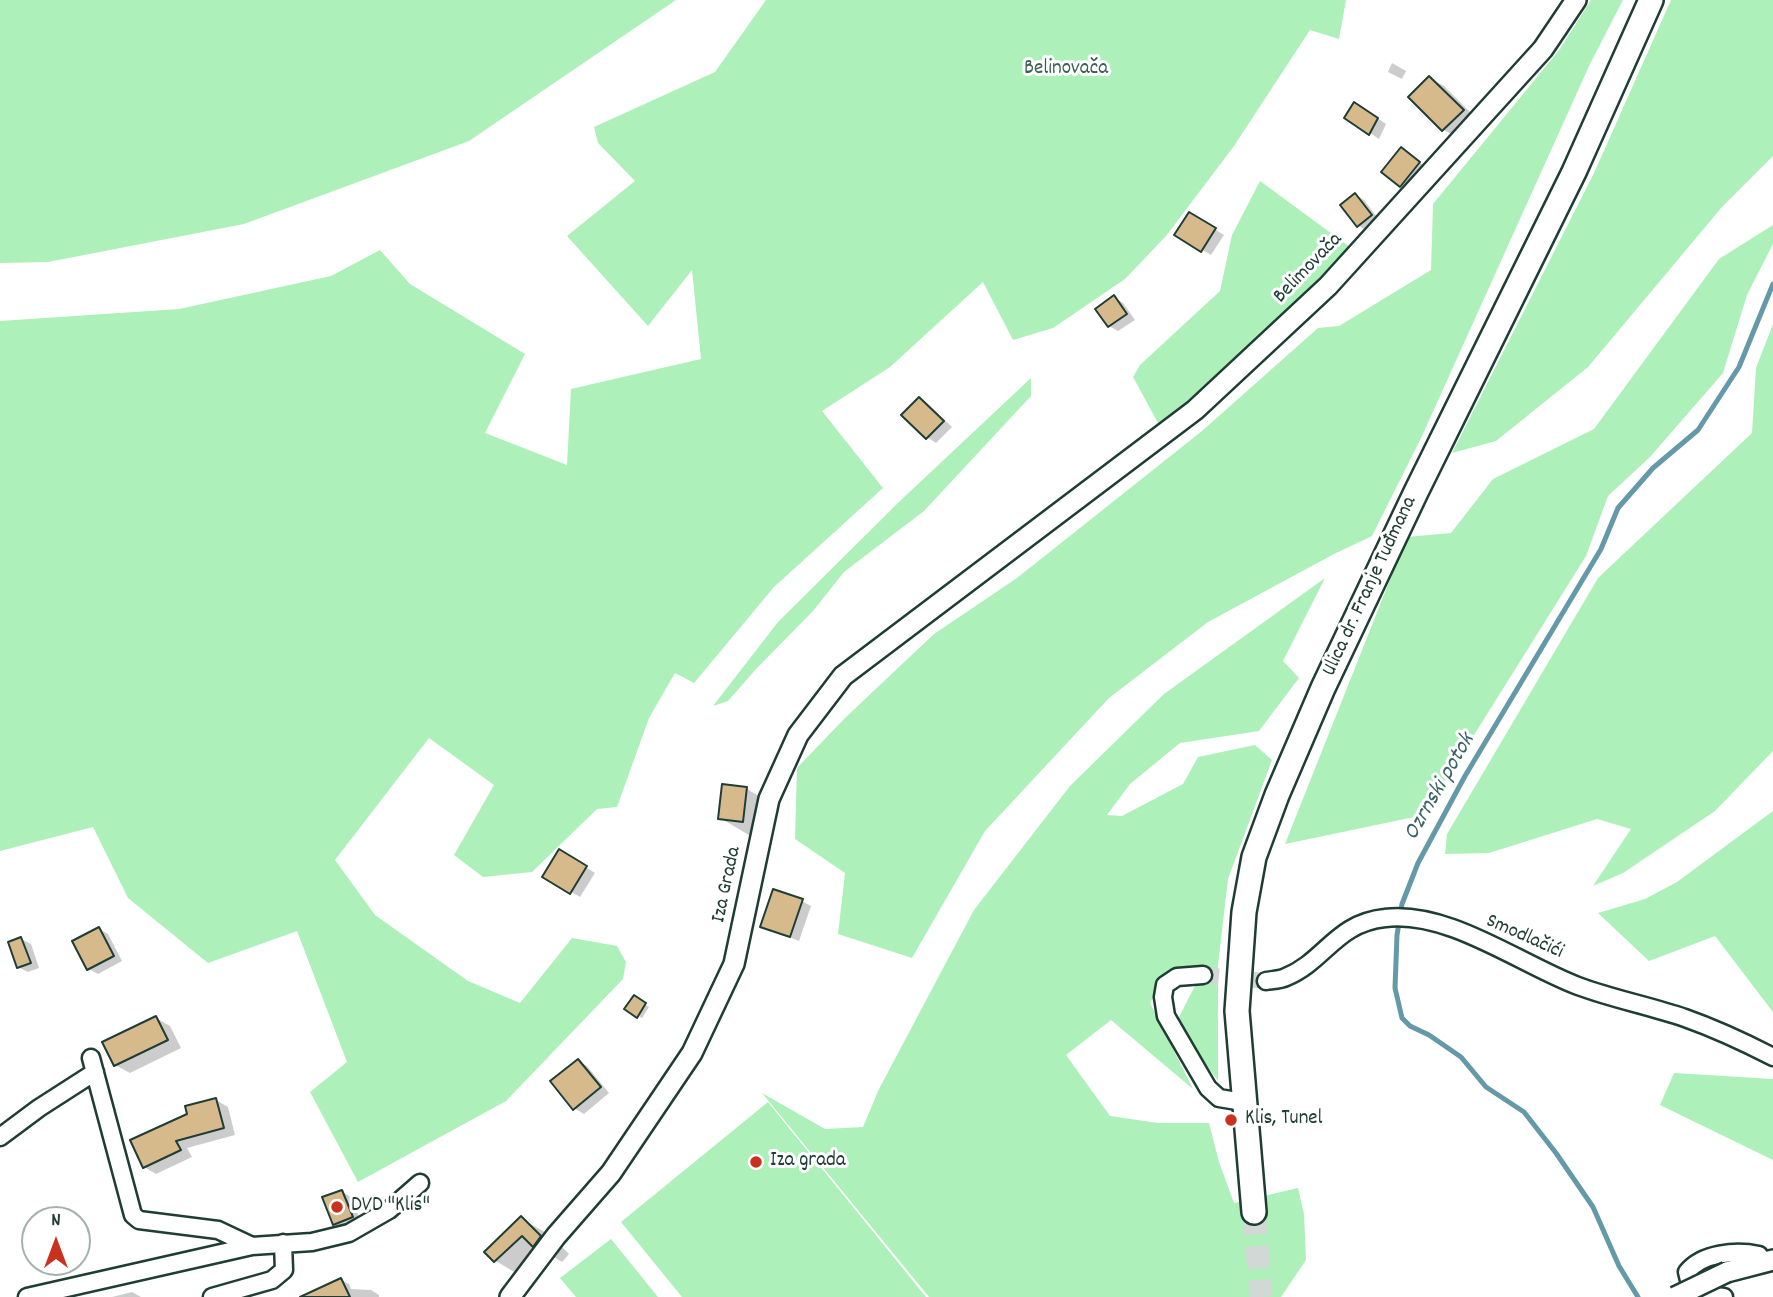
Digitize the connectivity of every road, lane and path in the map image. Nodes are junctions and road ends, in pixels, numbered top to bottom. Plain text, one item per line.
1 (1576, 0) edge
2 (1650, 0) edge
3 (1035, 530) joint
4 (1203, 975) tunnel mouth
5 (1266, 981) tunnel mouth
6 (1773, 1057) edge
7 (1243, 1102) junction
8 (0, 1137) edge
9 (420, 1183) dead end
10 (1254, 1212) tunnel mouth
11 (283, 1243) junction
12 (252, 1246) junction
13 (1768, 1260) edge
14 (27, 1297) edge
15 (212, 1297) edge
16 (510, 1297) edge
17 (1675, 1297) edge
18 (1724, 1297) edge

1 - 3 street, Belimovača
2 - 7 main road, Ulica dr. Franje Tuđmana
3 - 16 street, Iza Grada
4 - 7 street
5 - 6 street, Smodlačići
7 - 10 main road, Ulica dr. Franje Tuđmana
8 - 12 street
9 - 11 street
11 - 12 street
11 - 15 street
12 - 14 street
13 - 17 street, bridge
13 - 18 street

